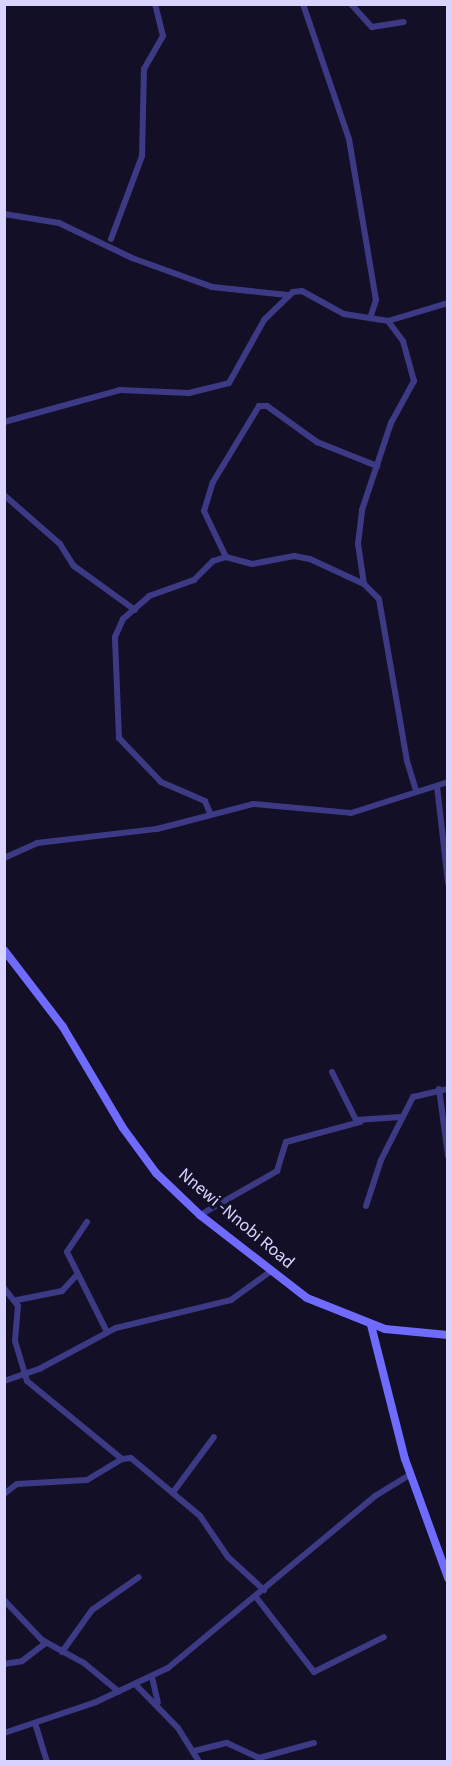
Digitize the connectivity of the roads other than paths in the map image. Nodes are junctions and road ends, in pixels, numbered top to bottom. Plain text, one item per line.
1 (155, 4) edge
2 (303, 4) edge
3 (351, 4) edge
4 (404, 22) dead end
5 (4, 214) edge
6 (111, 238) dead end
7 (288, 296) junction
8 (447, 303) edge
9 (370, 318) junction
10 (387, 321) junction
11 (4, 422) edge
12 (377, 466) junction
13 (4, 495) edge
14 (226, 557) junction
15 (364, 584) junction
16 (135, 610) junction
17 (447, 782) edge
18 (436, 786) junction
19 (416, 790) junction
20 (210, 813) junction
21 (4, 858) edge
22 (447, 883) edge
23 (4, 950) edge
24 (332, 1072) dead end
25 (439, 1089) junction
26 (447, 1089) edge
27 (401, 1117) junction
28 (360, 1122) junction
29 (447, 1156) edge
30 (366, 1206) dead end
31 (200, 1215) junction
32 (87, 1222) dead end
33 (271, 1271) junction
34 (77, 1275) junction
35 (4, 1288) edge
36 (17, 1300) junction
37 (371, 1325) junction
38 (107, 1332) junction
39 (447, 1335) edge
40 (24, 1375) junction
41 (4, 1381) edge
42 (214, 1437) dead end
43 (122, 1459) junction
44 (411, 1474) junction
45 (174, 1491) junction
46 (4, 1494) edge
47 (139, 1577) dead end
48 (447, 1578) edge
49 (264, 1590) junction
50 (256, 1597) junction
51 (4, 1600) edge
52 (384, 1637) dead end
53 (46, 1643) junction
54 (62, 1652) junction
55 (4, 1664) edge
56 (152, 1677) junction
57 (136, 1685) junction
58 (119, 1692) junction
59 (159, 1705) junction
60 (35, 1724) junction
61 (4, 1733) edge
62 (314, 1743) dead end
63 (194, 1751) junction
64 (47, 1761) edge
65 (199, 1761) edge

1 - 6 street
2 - 9 street
3 - 4 street
5 - 7 street
7 - 9 street
7 - 11 street
8 - 10 street
9 - 10 street
10 - 12 street
12 - 14 street
12 - 15 street
13 - 16 street
14 - 15 street
14 - 16 street
15 - 19 street
16 - 20 street
17 - 18 street
18 - 19 street
18 - 22 street
19 - 20 street
20 - 21 street
23 - 31 main road, Nnewi -Nnobi Road
24 - 28 street
25 - 26 street
25 - 27 street
25 - 29 street
27 - 28 street
27 - 30 street
28 - 31 street
31 - 33 main road, Nnewi -Nnobi Road
32 - 34 street
33 - 37 main road, Nnewi -Nnobi Road
33 - 38 street
34 - 36 street
34 - 38 street
35 - 36 street
36 - 40 street
37 - 39 main road, Nnewi -Nnobi Road
37 - 44 main road
38 - 40 street
40 - 41 street
40 - 43 street
42 - 45 street
43 - 45 street
43 - 46 street
44 - 48 main road
44 - 49 street
45 - 49 street
47 - 54 street
49 - 50 street
50 - 52 street
50 - 56 street
51 - 53 street
53 - 54 street
53 - 55 street
54 - 58 street
56 - 57 street
56 - 59 street
57 - 58 street
57 - 59 street
58 - 60 street
59 - 63 street
60 - 61 street
60 - 64 street
62 - 63 street
63 - 65 street

